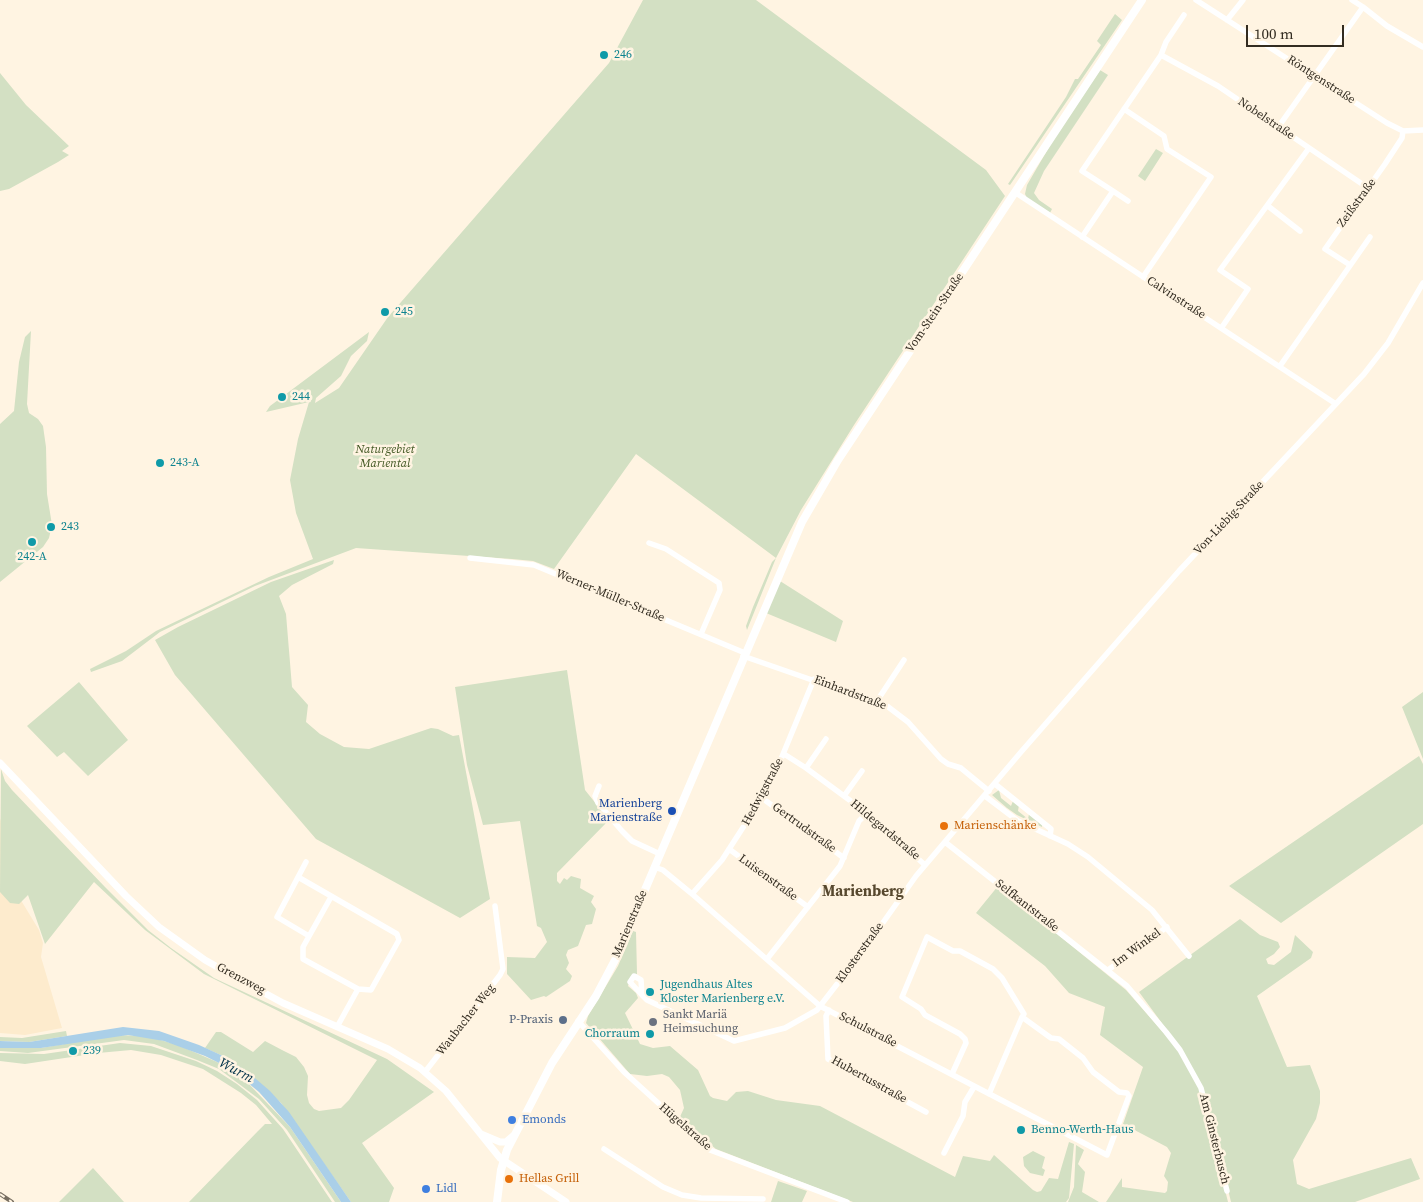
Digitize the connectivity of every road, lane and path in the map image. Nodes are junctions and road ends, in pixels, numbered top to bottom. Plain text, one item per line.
1 (1142, 0) edge
2 (1196, 0) edge
3 (1243, 0) edge
4 (1352, 0) edge
5 (1362, 8) junction
6 (1184, 15) dead end
7 (1227, 20) junction
8 (1423, 47) edge
9 (1161, 55) junction
10 (1315, 76) junction
11 (1124, 109) junction
12 (1279, 126) junction
13 (1423, 130) edge
14 (1403, 131) junction
15 (1309, 148) junction
16 (1368, 188) junction
17 (1113, 191) junction
18 (1016, 193) junction
19 (1128, 202) dead end
20 (1268, 206) junction
21 (1300, 232) dead end
22 (1082, 237) junction
23 (1370, 237) dead end
24 (1350, 265) junction
25 (1143, 277) junction
26 (1423, 283) edge
27 (1222, 327) junction
28 (1280, 366) junction
29 (1336, 404) junction
30 (649, 543) dead end
31 (470, 558) dead end
32 (701, 634) junction
33 (750, 638) joint
34 (744, 654) junction
35 (904, 660) dead end
36 (814, 679) junction
37 (877, 701) junction
38 (826, 739) dead end
39 (1026, 747) joint
40 (784, 754) junction
41 (0, 763) edge
42 (806, 768) junction
43 (862, 771) dead end
44 (995, 784) junction
45 (599, 786) dead end
46 (987, 794) junction
47 (844, 796) junction
48 (762, 798) junction
49 (867, 813) junction
50 (1050, 836) junction
51 (945, 842) junction
52 (729, 849) junction
53 (660, 854) junction
54 (844, 858) junction
55 (306, 862) dead end
56 (926, 865) junction
57 (654, 867) junction
58 (298, 878) junction
59 (692, 894) junction
60 (331, 897) junction
61 (495, 906) dead end
62 (808, 907) junction
63 (1167, 927) junction
64 (310, 936) junction
65 (1188, 956) dead end
66 (767, 959) junction
67 (1108, 970) junction
68 (358, 989) junction
69 (642, 995) dead end
70 (820, 1006) junction
71 (829, 1010) junction
72 (1022, 1017) junction
73 (578, 1021) junction
74 (337, 1027) junction
75 (426, 1072) junction
76 (952, 1074) junction
77 (974, 1087) junction
78 (989, 1094) junction
79 (926, 1112) dead end
80 (478, 1132) junction
81 (517, 1132) junction
82 (949, 1145) junction
83 (604, 1149) dead end
84 (956, 1149) dead end
85 (944, 1153) dead end
86 (503, 1161) junction
87 (1227, 1191) dead end
88 (681, 1199) edge
89 (763, 1199) dead end
90 (497, 1202) edge
91 (566, 1202) edge
92 (847, 1202) edge

1 - 18 main road, Vom-Stein-Straße
2 - 7 street, Röntgenstraße
3 - 7 street
4 - 5 street
5 - 8 street
5 - 10 street
6 - 9 street
7 - 10 street, Röntgenstraße
9 - 11 street
9 - 12 street, Nobelstraße
10 - 12 street
10 - 14 street, Röntgenstraße
11 - 17 street
11 - 25 street
12 - 15 street, Nobelstraße
13 - 14 street
14 - 16 street, Zeißstraße
15 - 16 street, Nobelstraße
15 - 20 street
16 - 24 street, Zeißstraße
17 - 19 street
17 - 22 street
18 - 22 street, Calvinstraße
18 - 33 main road, Vom-Stein-Straße
20 - 21 street
20 - 27 street
22 - 25 street, Calvinstraße
23 - 24 street
24 - 28 street
25 - 27 street, Calvinstraße
26 - 29 street, Von-Liebig-Straße
27 - 28 street, Calvinstraße
28 - 29 street, Calvinstraße
29 - 39 street, Von-Liebig-Straße
30 - 32 street
31 - 32 street, Werner-Müller-Straße
32 - 34 street, Werner-Müller-Straße
33 - 34 main road, Marienstraße
34 - 36 street, Einhardstraße
34 - 53 main road, Marienstraße
35 - 37 street
36 - 37 street, Einhardstraße
36 - 40 street, Hedwigstraße
37 - 46 street, Einhardstraße
38 - 42 street
39 - 44 street, Klosterstraße
40 - 42 street, Hildegardstraße
40 - 48 street, Hedwigstraße
41 - 74 street, Grenzweg
42 - 47 street, Hildegardstraße
43 - 47 street, Hildegardstraße
44 - 46 street, Klosterstraße
44 - 50 street
45 - 53 street
46 - 50 street, Einhardstraße
46 - 51 street, Klosterstraße
47 - 49 street, Hildegardstraße
48 - 52 street, Hedwigstraße
48 - 54 street, Gertrudstraße
49 - 54 street
49 - 56 street, Hildegardstraße
50 - 63 street, Einhardstraße
51 - 56 street, Klosterstraße
51 - 67 street, Selfkantstraße
52 - 59 street, Hedwigstraße
52 - 62 street, Luisenstraße
53 - 57 main road, Marienstraße
54 - 62 street
55 - 58 street
56 - 70 street, Klosterstraße
57 - 59 street, Schulstraße
57 - 73 main road, Marienstraße
58 - 60 street
58 - 64 street
59 - 66 street, Schulstraße
60 - 64 street
60 - 68 street
61 - 75 street, Waubacher Weg
62 - 66 street
63 - 65 street, Einhardstraße
63 - 67 street, Im Winkel
64 - 68 street
66 - 70 street, Schulstraße
67 - 87 street, Am Ginsterbusch
68 - 74 street
69 - 70 street, Klosterstraße
70 - 71 street, Schulstraße
71 - 76 street, Schulstraße
71 - 79 street, Hubertusstraße
72 - 76 street
72 - 78 street
72 - 78 street, Schulstraße
73 - 81 main road, Marienstraße
73 - 92 street, Hügelstraße
74 - 75 street, Grenzweg
75 - 80 street, Grenzweg
76 - 77 street, Schulstraße
77 - 78 street, Schulstraße
77 - 82 street
80 - 81 street
80 - 86 street, Grenzweg
81 - 86 main road, Marienstraße
82 - 84 street
82 - 85 street
83 - 88 street
86 - 90 main road, Marienstraße
86 - 91 street, Grenzweg
88 - 89 street

